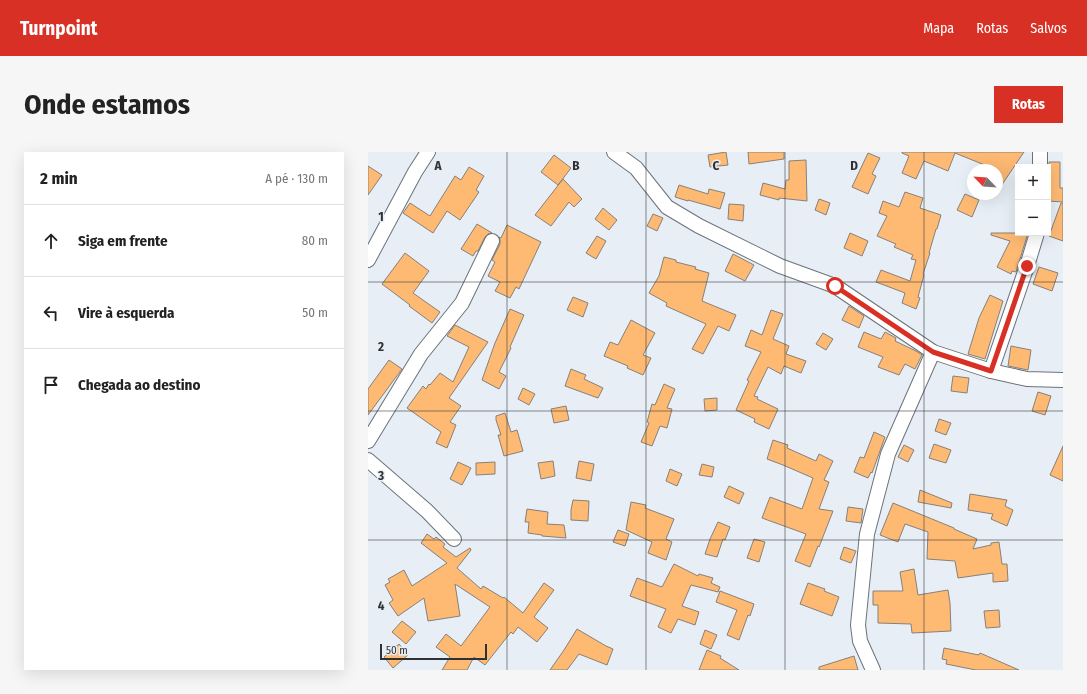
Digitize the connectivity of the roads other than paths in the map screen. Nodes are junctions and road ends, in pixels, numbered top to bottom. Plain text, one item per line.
1 (428, 152) edge
2 (614, 152) edge
3 (1040, 152) edge
4 (1040, 164) edge
5 (1036, 236) edge
6 (492, 241) dead end
7 (368, 260) edge
8 (933, 352) junction
9 (991, 371) junction
10 (1063, 380) edge
11 (368, 441) edge
12 (368, 460) edge
13 (454, 539) dead end
14 (873, 670) edge

1 - 7 street
2 - 8 street
3 - 4 street
5 - 9 street
6 - 11 street
8 - 9 street
8 - 14 street
9 - 10 street
12 - 13 street

